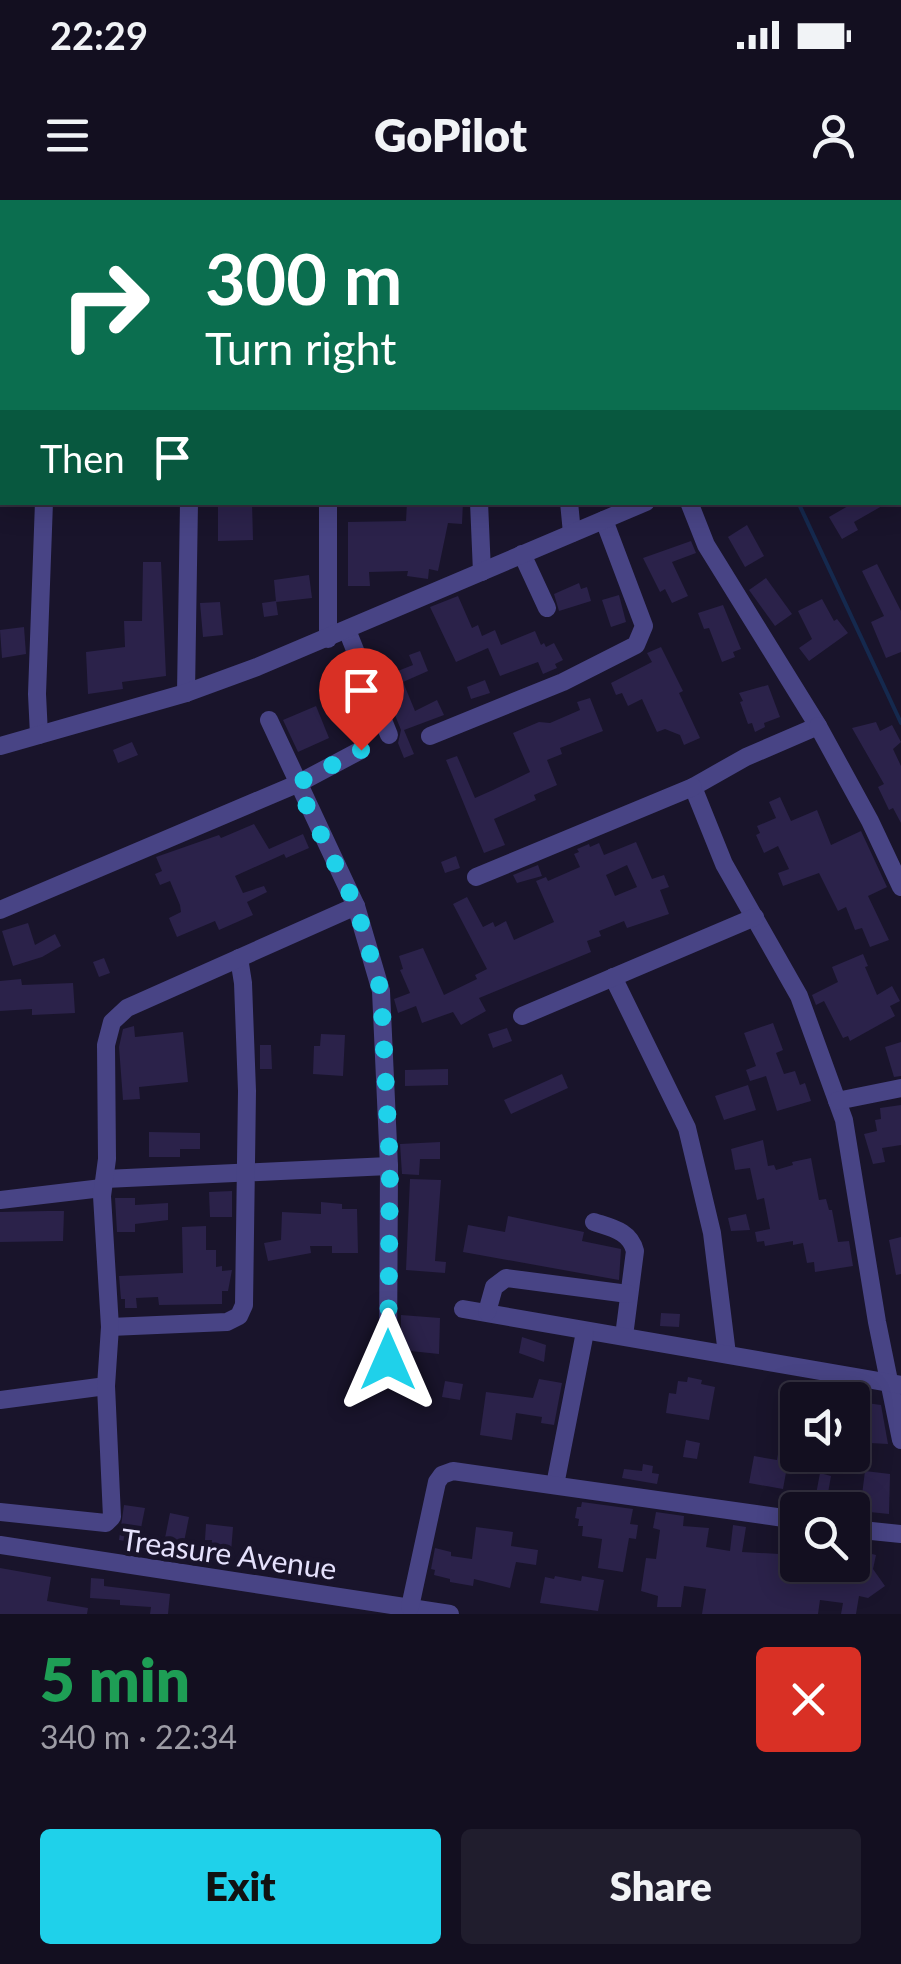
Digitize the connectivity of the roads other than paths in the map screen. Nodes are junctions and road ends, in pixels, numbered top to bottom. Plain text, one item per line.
1 (44, 505) edge
2 (189, 505) edge
3 (328, 505) edge
4 (479, 505) edge
5 (569, 505) edge
6 (639, 505) edge
7 (690, 505) edge
8 (604, 520) junction
9 (572, 534) junction
10 (522, 554) junction
11 (482, 572) junction
12 (546, 608) dead end
13 (347, 630) junction
14 (328, 639) junction
15 (186, 693) junction
16 (268, 720) dead end
17 (818, 726) junction
18 (39, 735) junction
19 (389, 735) dead end
20 (430, 736) dead end
21 (0, 746) edge
22 (361, 750) dead end
23 (296, 784) junction
24 (693, 786) junction
25 (476, 877) dead end
26 (901, 887) edge
27 (356, 906) junction
28 (0, 910) edge
29 (754, 917) junction
30 (239, 958) junction
31 (614, 977) junction
32 (522, 1016) dead end
33 (901, 1088) edge
34 (838, 1102) junction
35 (390, 1166) junction
36 (244, 1173) junction
37 (104, 1184) junction
38 (0, 1200) edge
39 (594, 1222) dead end
40 (628, 1294) junction
41 (463, 1309) dead end
42 (488, 1312) junction
43 (110, 1328) junction
44 (585, 1332) junction
45 (624, 1336) junction
46 (727, 1354) junction
47 (388, 1360) dead end
48 (896, 1385) edge
49 (106, 1386) junction
50 (0, 1400) edge
51 (901, 1440) edge
52 (555, 1485) junction
53 (0, 1512) edge
54 (780, 1517) edge
55 (870, 1531) edge
56 (901, 1534) edge
57 (0, 1545) edge
58 (410, 1608) junction
59 (450, 1614) edge

1 - 18 street
2 - 15 street
3 - 14 street
4 - 11 street
5 - 9 street
6 - 8 street
7 - 17 street
8 - 9 street
8 - 20 street
9 - 10 street
10 - 11 street
10 - 12 street
11 - 13 street
13 - 14 street
13 - 19 street
14 - 15 street
15 - 18 street
16 - 23 street
17 - 24 street
17 - 26 street
18 - 21 street
22 - 23 street
23 - 27 street
23 - 28 street
24 - 25 street
24 - 29 street
27 - 30 street
27 - 35 street
29 - 31 street
29 - 34 street
30 - 36 street
30 - 37 street
31 - 32 street
31 - 46 street
33 - 34 street
34 - 48 street
35 - 36 street
35 - 47 street
36 - 37 street
36 - 43 street
37 - 38 street
37 - 43 street
39 - 40 street
40 - 42 street
40 - 45 street
41 - 42 street
42 - 44 street
43 - 49 street
44 - 45 street
44 - 52 street
45 - 46 street
46 - 48 street
48 - 51 street
49 - 50 street
49 - 53 street
52 - 54 street
52 - 58 street
55 - 56 street
57 - 58 street, Treasure Avenue
58 - 59 street, Treasure Avenue

